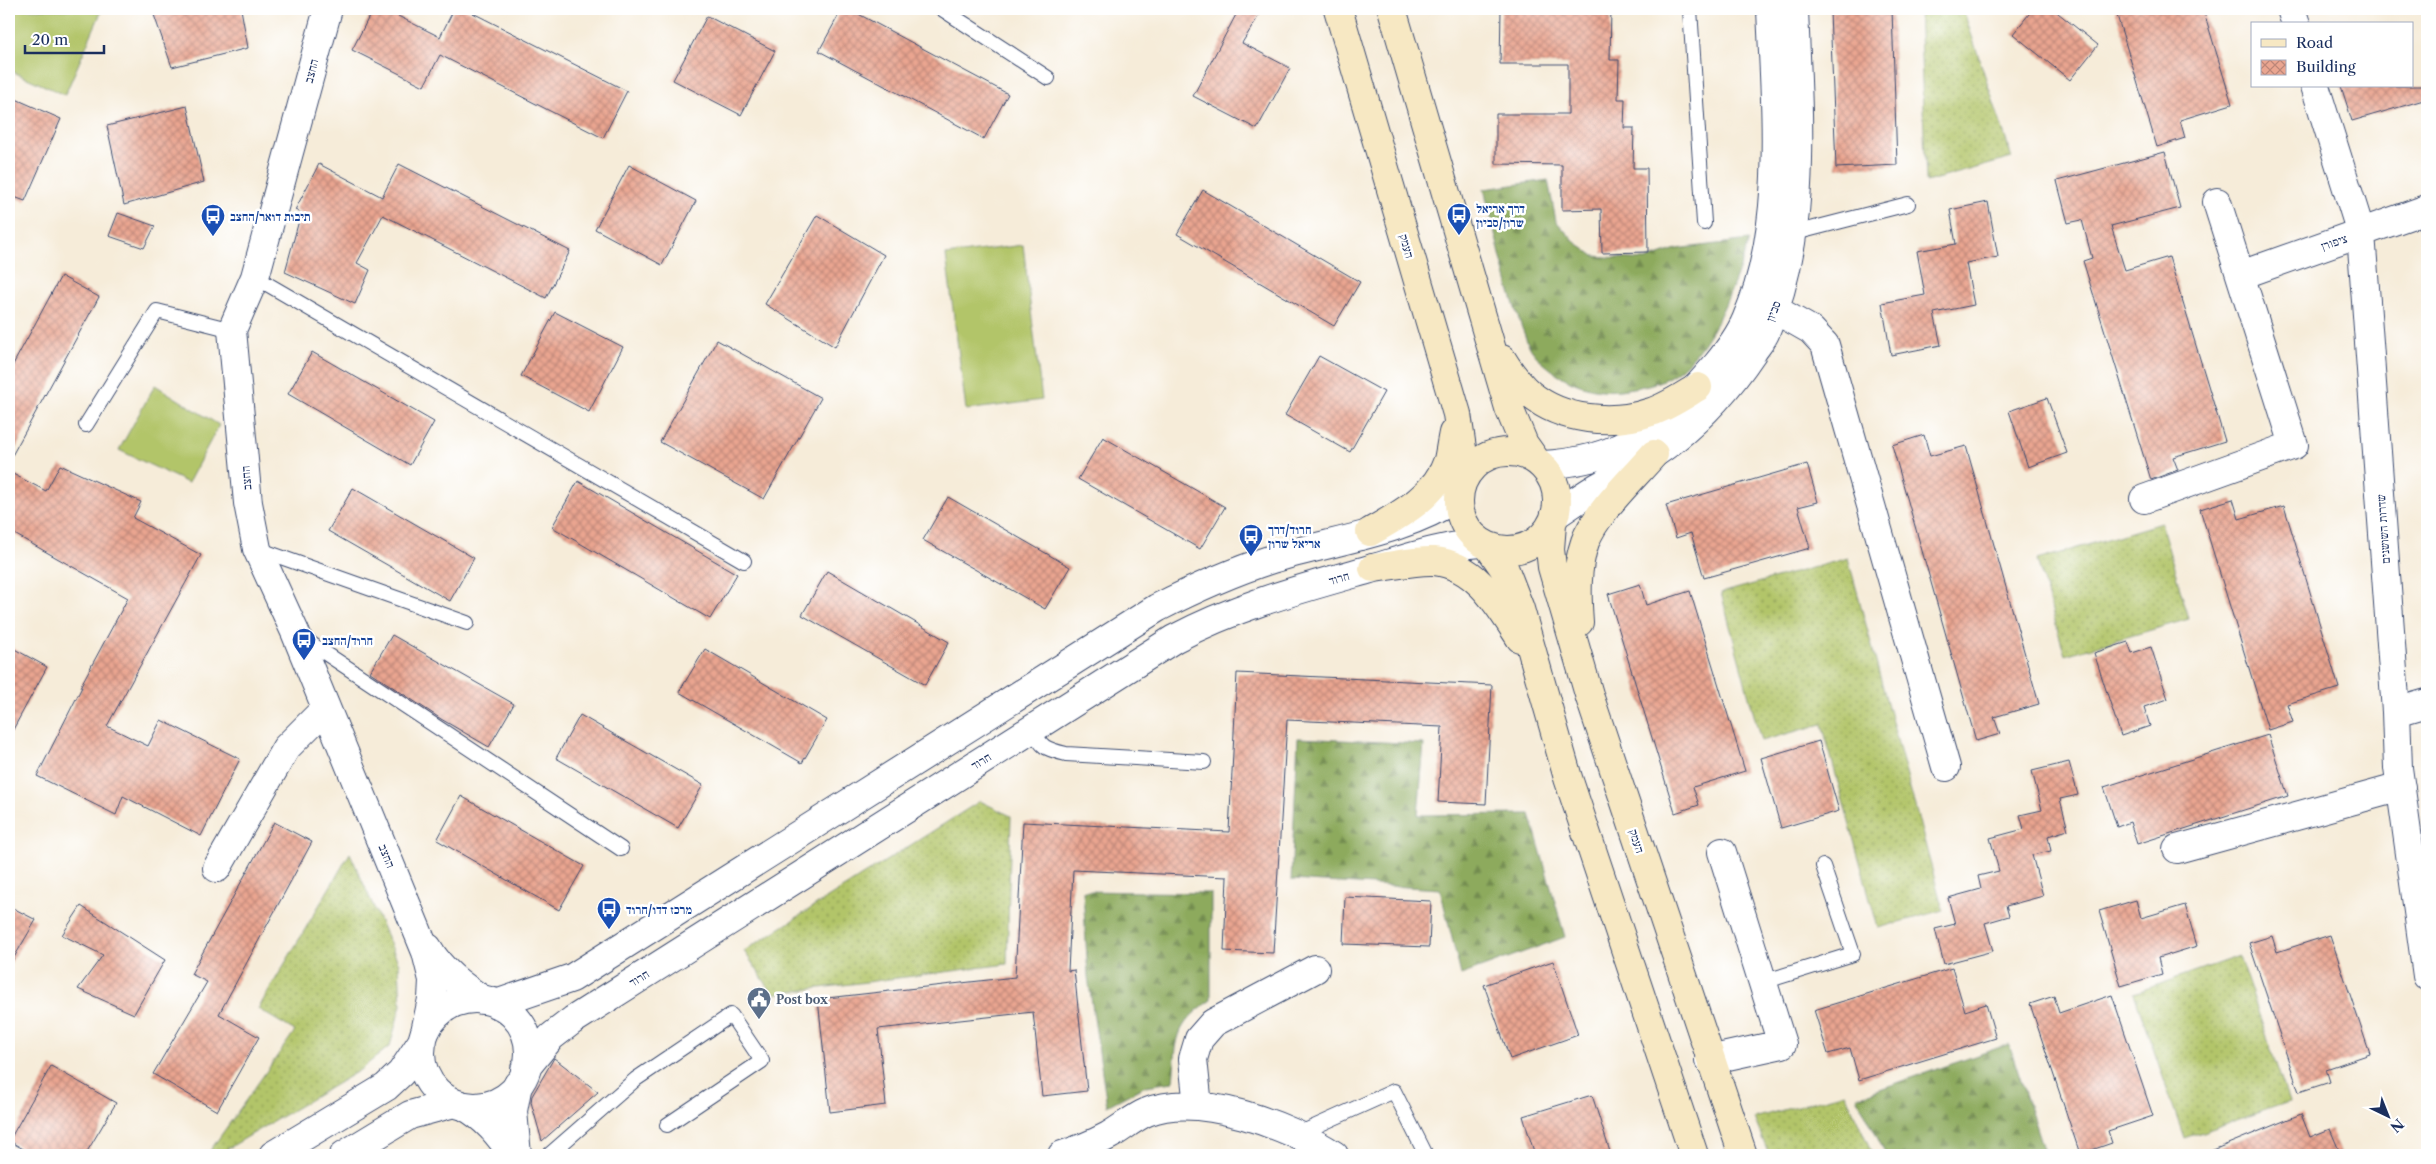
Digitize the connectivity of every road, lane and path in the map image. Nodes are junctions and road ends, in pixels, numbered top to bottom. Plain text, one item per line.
1 (328, 9) edge
2 (942, 9) edge
3 (1338, 9) edge
4 (1392, 9) edge
5 (1690, 9) edge
6 (1771, 9) edge
7 (1794, 9) edge
8 (2291, 9) edge
9 (2295, 22) edge
10 (1048, 78) dead end
11 (2316, 88) edge
12 (2217, 202) dead end
13 (1908, 204) dead end
14 (2427, 209) edge
15 (1704, 223) dead end
16 (2361, 233) junction
17 (1792, 234) junction
18 (2241, 275) junction
19 (255, 277) junction
20 (1774, 309) junction
21 (232, 330) junction
22 (1488, 336) junction
23 (1698, 387) junction
24 (1456, 414) junction
25 (86, 425) dead end
26 (1654, 454) junction
27 (1539, 462) junction
28 (1460, 491) junction
29 (2144, 499) dead end
30 (1554, 520) junction
31 (1370, 532) junction
32 (1485, 545) junction
33 (258, 548) junction
34 (744, 561) dead end
35 (1373, 568) junction
36 (467, 623) dead end
37 (295, 632) junction
38 (1532, 656) junction
39 (1583, 676) junction
40 (2427, 703) edge
41 (326, 708) junction
42 (2396, 712) junction
43 (1032, 729) junction
44 (1204, 762) dead end
45 (1946, 767) dead end
46 (2401, 787) junction
47 (621, 849) dead end
48 (2177, 849) dead end
49 (1722, 852) dead end
50 (1823, 866) dead end
51 (218, 868) dead end
52 (418, 929) junction
53 (1315, 969) dead end
54 (2427, 976) edge
55 (1763, 982) junction
56 (490, 1002) junction
57 (424, 1036) junction
58 (1710, 1060) junction
59 (522, 1076) junction
60 (459, 1105) junction
61 (1198, 1106) junction
62 (667, 1125) dead end
63 (1295, 1135) junction
64 (272, 1155) edge
65 (344, 1155) edge
66 (515, 1155) edge
67 (548, 1155) edge
68 (1062, 1155) edge
69 (1334, 1155) edge
70 (1426, 1155) edge
71 (1694, 1155) edge
72 (1742, 1155) edge

1 - 19 street, החצב
2 - 10 lane
3 - 24 main road, העמק
4 - 22 main road
5 - 15 lane
6 - 23 street, סביון
7 - 17 street, סביון
8 - 9 street
11 - 16 street, שדרות השושנים
12 - 18 street
13 - 17 lane
14 - 16 street, ציפורן
16 - 18 street, ציפורן
16 - 42 street, שדרות השושנים
17 - 20 street, סביון
18 - 29 street
19 - 21 street, החצב
19 - 34 lane
20 - 26 street, סביון
20 - 45 street
21 - 25 lane
21 - 33 street, החצב
22 - 23 main road
22 - 27 main road
23 - 27 street, סביון
24 - 28 main road, העמק
24 - 31 main road
26 - 30 street, סביון
26 - 39 main road
27 - 28 main road
27 - 30 main road
28 - 31 street
28 - 32 main road
30 - 32 main road
30 - 39 main road, העמק
31 - 56 street
32 - 35 street, חרוד
32 - 38 main road
33 - 36 lane
33 - 37 street, החצב
35 - 38 main road
35 - 43 street, חרוד
37 - 41 street, החצב
37 - 47 lane
38 - 71 main road
39 - 58 main road, העמק
40 - 42 street
41 - 51 street
41 - 52 street, החצב
42 - 46 street, שדרות השושנים
43 - 44 lane
43 - 59 street, חרוד
46 - 48 street
46 - 54 street, שדרות השושנים
49 - 55 street
50 - 55 lane
52 - 56 street, החצב
52 - 57 street, החצב
53 - 61 street
55 - 58 street
56 - 57 street
56 - 59 street
57 - 60 street
57 - 64 street
58 - 72 main road, העמק
59 - 60 street
59 - 66 street
60 - 65 street
60 - 66 street
61 - 63 street
61 - 68 street
62 - 67 lane
63 - 69 street
63 - 70 lane

